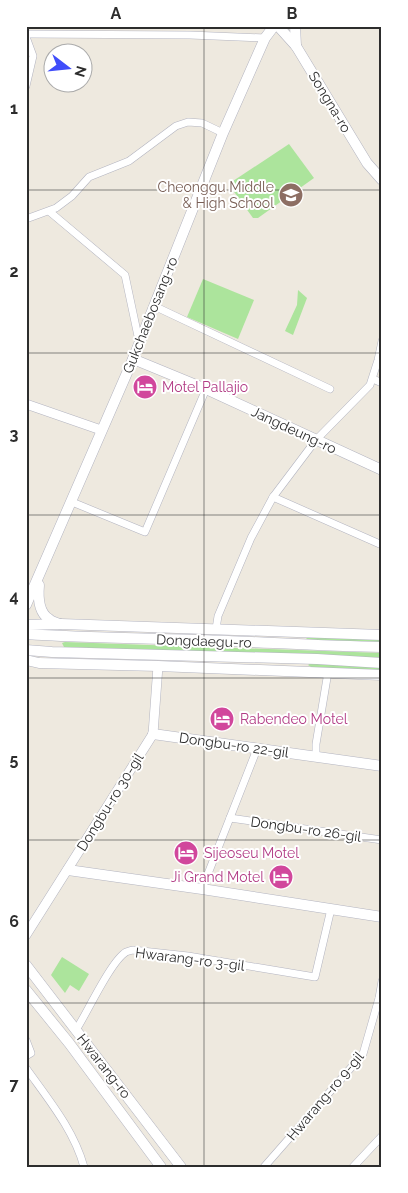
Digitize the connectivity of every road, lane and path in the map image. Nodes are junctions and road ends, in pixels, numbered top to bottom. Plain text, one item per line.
1 (101, 26) edge
2 (274, 26) edge
3 (278, 26) edge
4 (297, 28) edge
5 (104, 34) junction
6 (26, 36) edge
7 (265, 38) junction
8 (296, 46) junction
9 (26, 86) edge
10 (223, 134) junction
11 (382, 180) edge
12 (50, 212) junction
13 (26, 219) edge
14 (154, 306) junction
15 (140, 341) junction
16 (382, 341) edge
17 (133, 359) junction
18 (373, 379) junction
19 (382, 383) edge
20 (206, 389) junction
21 (330, 389) dead end
22 (26, 404) edge
23 (101, 430) junction
24 (316, 440) junction
25 (382, 470) edge
26 (273, 496) junction
27 (72, 502) junction
28 (382, 545) edge
29 (40, 572) junction
30 (26, 590) edge
31 (26, 605) edge
32 (61, 624) junction
33 (26, 625) edge
34 (216, 629) junction
35 (26, 634) edge
36 (54, 635) junction
37 (382, 635) edge
38 (382, 647) edge
39 (26, 650) edge
40 (52, 652) junction
41 (26, 660) edge
42 (39, 663) junction
43 (382, 663) edge
44 (158, 666) junction
45 (26, 667) edge
46 (328, 672) junction
47 (382, 675) edge
48 (153, 734) junction
49 (257, 749) junction
50 (316, 756) junction
51 (382, 766) edge
52 (230, 818) junction
53 (382, 840) edge
54 (68, 870) junction
55 (202, 889) junction
56 (331, 909) junction
57 (382, 917) edge
58 (26, 935) edge
59 (26, 965) edge
60 (381, 986) edge
61 (26, 990) edge
62 (76, 1030) junction
63 (26, 1040) edge
64 (26, 1056) edge
65 (26, 1068) edge
66 (382, 1136) edge
67 (84, 1167) edge
68 (161, 1167) edge
69 (181, 1167) edge
70 (264, 1167) edge
71 (353, 1167) edge

1 - 5 street
2 - 7 main road, Gukchaebosang-ro
3 - 8 main road, Songna-ro
4 - 8 main road
5 - 6 street
5 - 7 street
6 - 9 street
7 - 10 main road, Gukchaebosang-ro
8 - 11 main road, Songna-ro
10 - 12 street
10 - 14 main road, Gukchaebosang-ro
12 - 13 street
12 - 15 street
14 - 15 main road, Gukchaebosang-ro
14 - 21 street
15 - 17 main road, Gukchaebosang-ro
16 - 18 street
17 - 20 main road, Jangdeung-ro
17 - 23 main road, Gukchaebosang-ro
18 - 19 street
18 - 24 street
20 - 24 main road, Jangdeung-ro
20 - 27 street
22 - 23 street
23 - 27 main road, Gukchaebosang-ro
24 - 25 main road, Jangdeung-ro
24 - 26 street
26 - 28 street
26 - 34 street
27 - 29 main road, Gukchaebosang-ro
29 - 30 main road
29 - 31 main road, Gukchaebosang-ro
29 - 32 main road
32 - 33 main road
32 - 34 main road
34 - 37 main road
35 - 36 main road, Dongdaegu-ro
36 - 38 main road, Dongdaegu-ro
36 - 40 main road
39 - 40 main road, Dongdaegu-ro
40 - 43 main road, Dongdaegu-ro
41 - 42 main road
42 - 44 main road
42 - 45 main road
44 - 46 main road
44 - 48 street
46 - 47 main road
46 - 50 street
48 - 49 main road, Dongbu-ro 22-gil
48 - 54 street, Dongbu-ro 30-gil
49 - 50 main road, Dongbu-ro 22-gil
49 - 52 street
50 - 51 main road, Dongbu-ro 22-gil
52 - 53 street, Dongbu-ro 26-gil
52 - 55 street
54 - 55 main road, Dongbu-ro 30-gil
54 - 58 street, Dongbu-ro 30-gil
55 - 56 main road, Dongbu-ro 30-gil
56 - 57 main road, Dongbu-ro 30-gil
56 - 62 street, Hwarang-ro 3-gil
59 - 62 main road, Hwarang-ro
60 - 70 street, Hwarang-ro 9-gil
61 - 68 main road, Hwarang-ro
62 - 69 main road, Hwarang-ro
63 - 64 street
65 - 67 street
66 - 71 street

